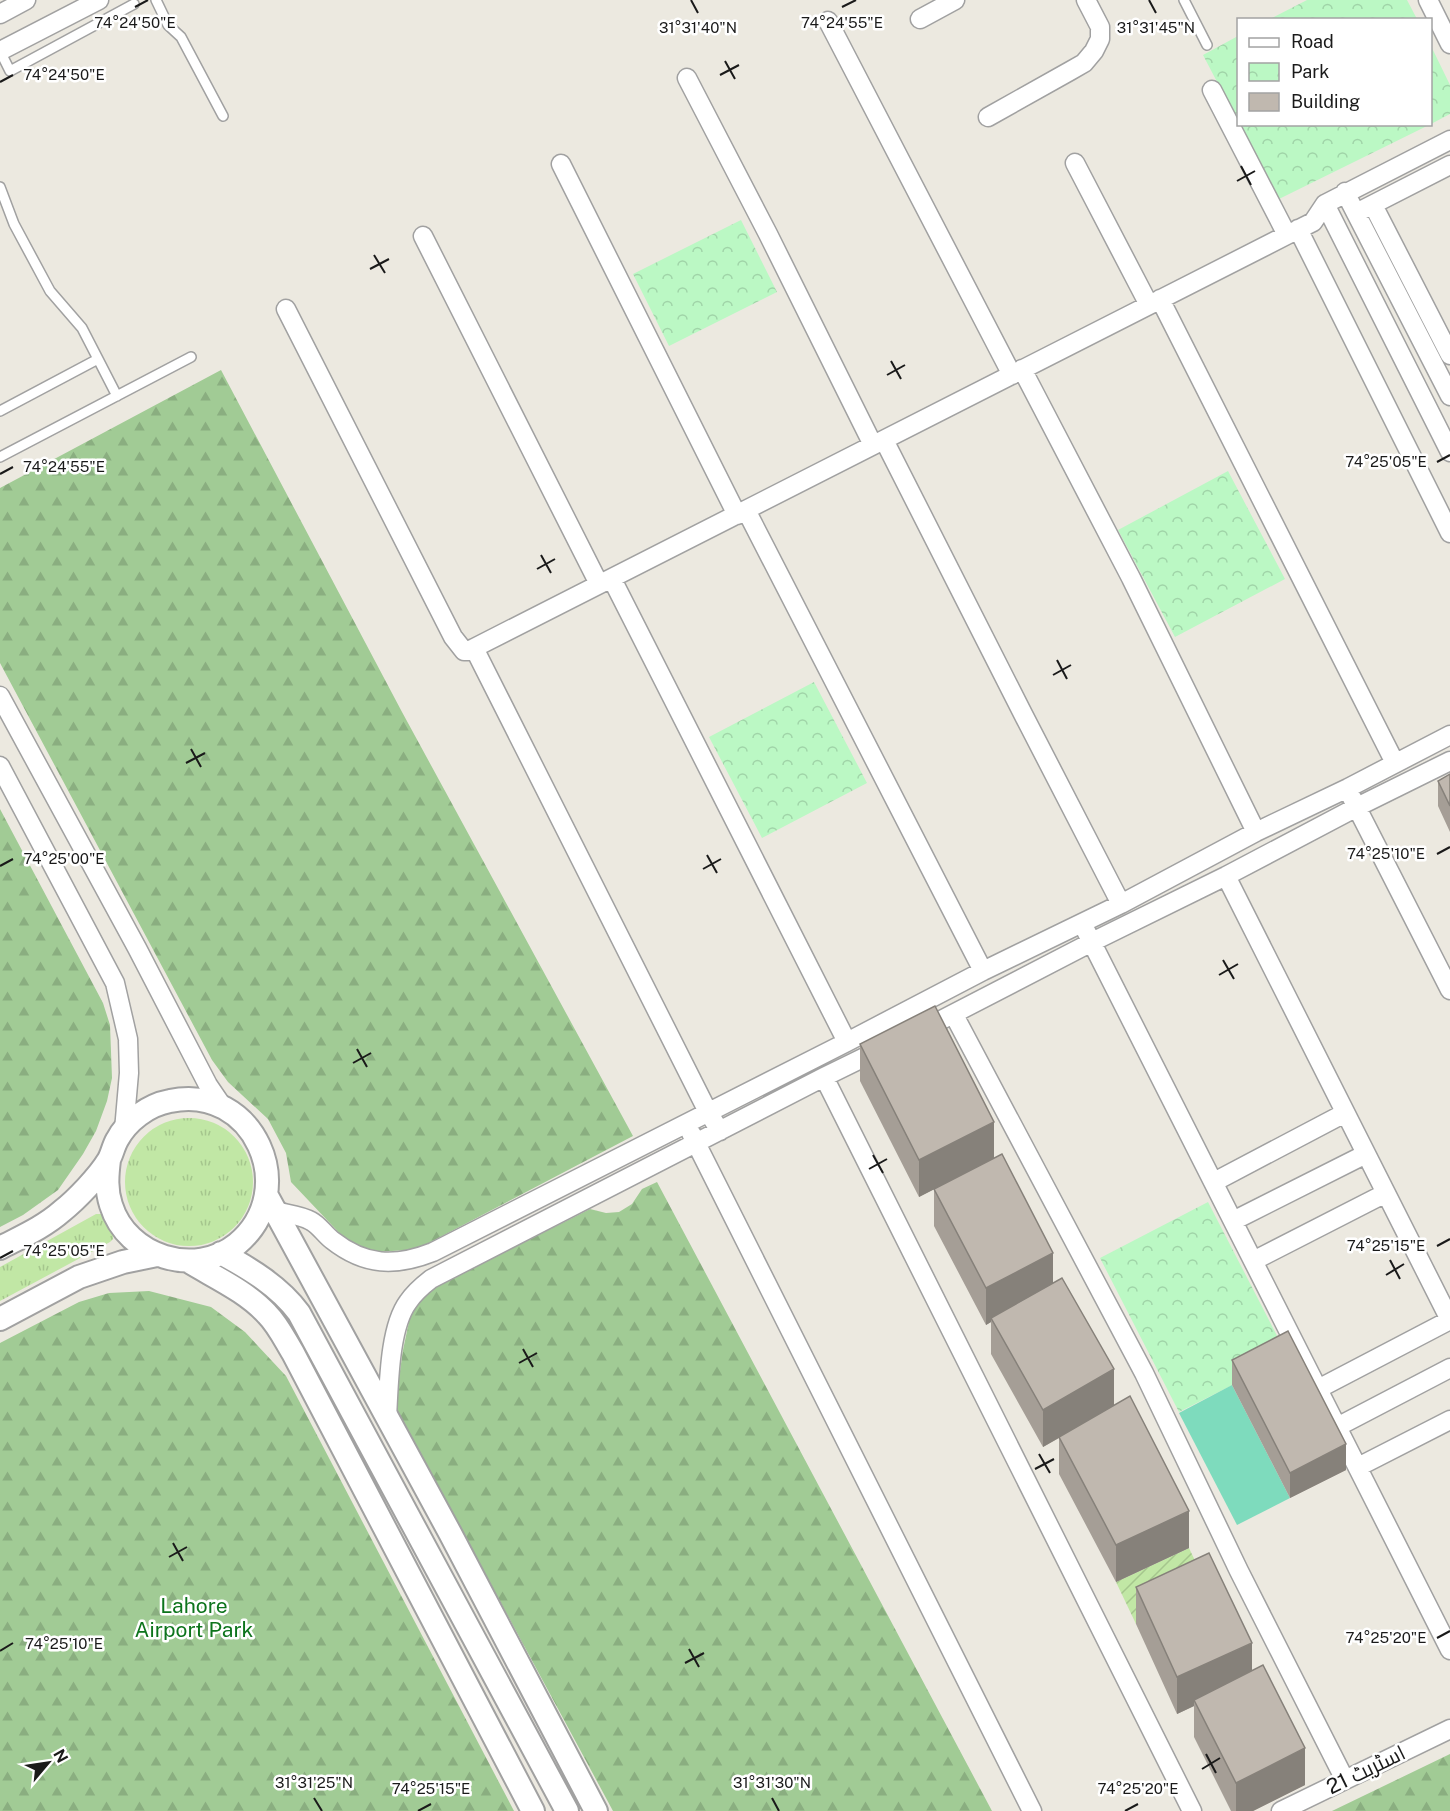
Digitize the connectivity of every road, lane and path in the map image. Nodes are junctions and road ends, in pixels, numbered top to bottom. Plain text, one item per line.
1 (26, 0) edge
2 (99, 0) edge
3 (156, 0) edge
4 (955, 0) edge
5 (1086, 0) edge
6 (1184, 0) edge
7 (1428, 0) edge
8 (134, 4) dead end
9 (0, 14) edge
10 (920, 19) dead end
11 (828, 21) dead end
12 (1450, 44) edge
13 (1207, 45) dead end
14 (0, 51) edge
15 (10, 71) junction
16 (0, 76) edge
17 (687, 78) dead end
18 (1212, 90) dead end
19 (224, 116) dead end
20 (988, 117) dead end
21 (1450, 140) edge
22 (1075, 163) dead end
23 (561, 164) dead end
24 (1450, 165) edge
25 (0, 187) edge
26 (1345, 192) junction
27 (1325, 204) junction
28 (1365, 209) junction
29 (1335, 224) junction
30 (1299, 229) junction
31 (423, 236) dead end
32 (1154, 302) junction
33 (286, 309) dead end
34 (1450, 355) edge
35 (191, 357) dead end
36 (98, 359) junction
37 (1017, 372) junction
38 (117, 396) junction
39 (1450, 396) edge
40 (0, 411) edge
41 (879, 442) junction
42 (1450, 452) edge
43 (0, 457) edge
44 (742, 513) junction
45 (1450, 532) edge
46 (605, 581) junction
47 (474, 648) junction
48 (0, 696) edge
49 (1450, 735) edge
50 (1450, 761) edge
51 (1395, 763) junction
52 (0, 766) edge
53 (1348, 789) junction
54 (1357, 807) junction
55 (1256, 832) junction
56 (1226, 876) junction
57 (1121, 904) junction
58 (1082, 923) junction
59 (1092, 942) junction
60 (983, 971) junction
61 (1450, 990) edge
62 (954, 1015) junction
63 (848, 1042) junction
64 (824, 1077) junction
65 (223, 1107) junction
66 (708, 1112) junction
67 (1345, 1113) junction
68 (686, 1124) junction
69 (124, 1130) junction
70 (720, 1131) junction
71 (696, 1143) junction
72 (1366, 1154) junction
73 (109, 1160) junction
74 (1214, 1182) junction
75 (1386, 1193) junction
76 (271, 1203) junction
77 (1233, 1221) junction
78 (0, 1248) edge
79 (221, 1253) junction
80 (157, 1255) junction
81 (188, 1261) junction
82 (1253, 1261) junction
83 (0, 1319) edge
84 (1450, 1320) edge
85 (1450, 1368) edge
86 (1318, 1389) junction
87 (387, 1417) junction
88 (1450, 1420) edge
89 (1337, 1427) junction
90 (1358, 1467) junction
91 (1450, 1650) edge
92 (1450, 1729) edge
93 (1345, 1780) junction
94 (533, 1811) edge
95 (567, 1811) edge
96 (596, 1811) edge
97 (1032, 1811) edge
98 (1192, 1811) edge
99 (1281, 1811) edge

1 - 9 street
2 - 14 street
3 - 19 lane
4 - 10 street
5 - 20 street
6 - 13 lane
7 - 12 street
8 - 15 lane
11 - 37 street
14 - 15 lane
15 - 16 lane
17 - 41 street
18 - 30 street
21 - 26 street
22 - 32 street
23 - 44 street
24 - 28 street
25 - 36 lane
26 - 27 street
26 - 28 street
27 - 29 street
27 - 30 street
28 - 29 street
28 - 34 street
28 - 39 street
29 - 30 street
29 - 42 street
30 - 32 street
30 - 45 street
31 - 46 street
32 - 37 street
32 - 51 street
33 - 47 street
35 - 38 lane
36 - 38 lane
36 - 40 lane
37 - 41 street
37 - 55 street
38 - 43 lane
41 - 44 street
41 - 57 street
44 - 46 street
44 - 60 street
46 - 47 street
46 - 63 street
47 - 66 street
48 - 65 street
49 - 51 street
50 - 54 street
51 - 53 street
52 - 69 street
53 - 54 street
53 - 55 street
54 - 56 street
54 - 61 street
55 - 57 street
56 - 59 street
56 - 67 street
57 - 58 street
58 - 59 street
58 - 60 street
59 - 62 street
59 - 74 street
60 - 63 street
62 - 64 street
62 - 93 street
63 - 66 street
64 - 70 street
64 - 98 street
65 - 69 street
65 - 76 street
66 - 68 street
66 - 70 street
67 - 72 street
67 - 74 street
68 - 71 street
68 - 76 street
69 - 73 street
70 - 71 street
71 - 87 street
71 - 97 street
72 - 75 street
72 - 77 street
73 - 78 street
73 - 80 street
74 - 77 street
75 - 82 street
75 - 84 street
76 - 79 street
76 - 87 street
77 - 82 street
79 - 81 street
79 - 95 street
80 - 81 street
80 - 83 street
81 - 94 street
82 - 86 street
84 - 86 street
85 - 89 street
86 - 89 street
87 - 96 street
88 - 90 street
89 - 90 street
90 - 91 street
92 - 93 street, اسٹریٹ 21
93 - 99 street, اسٹریٹ 21

